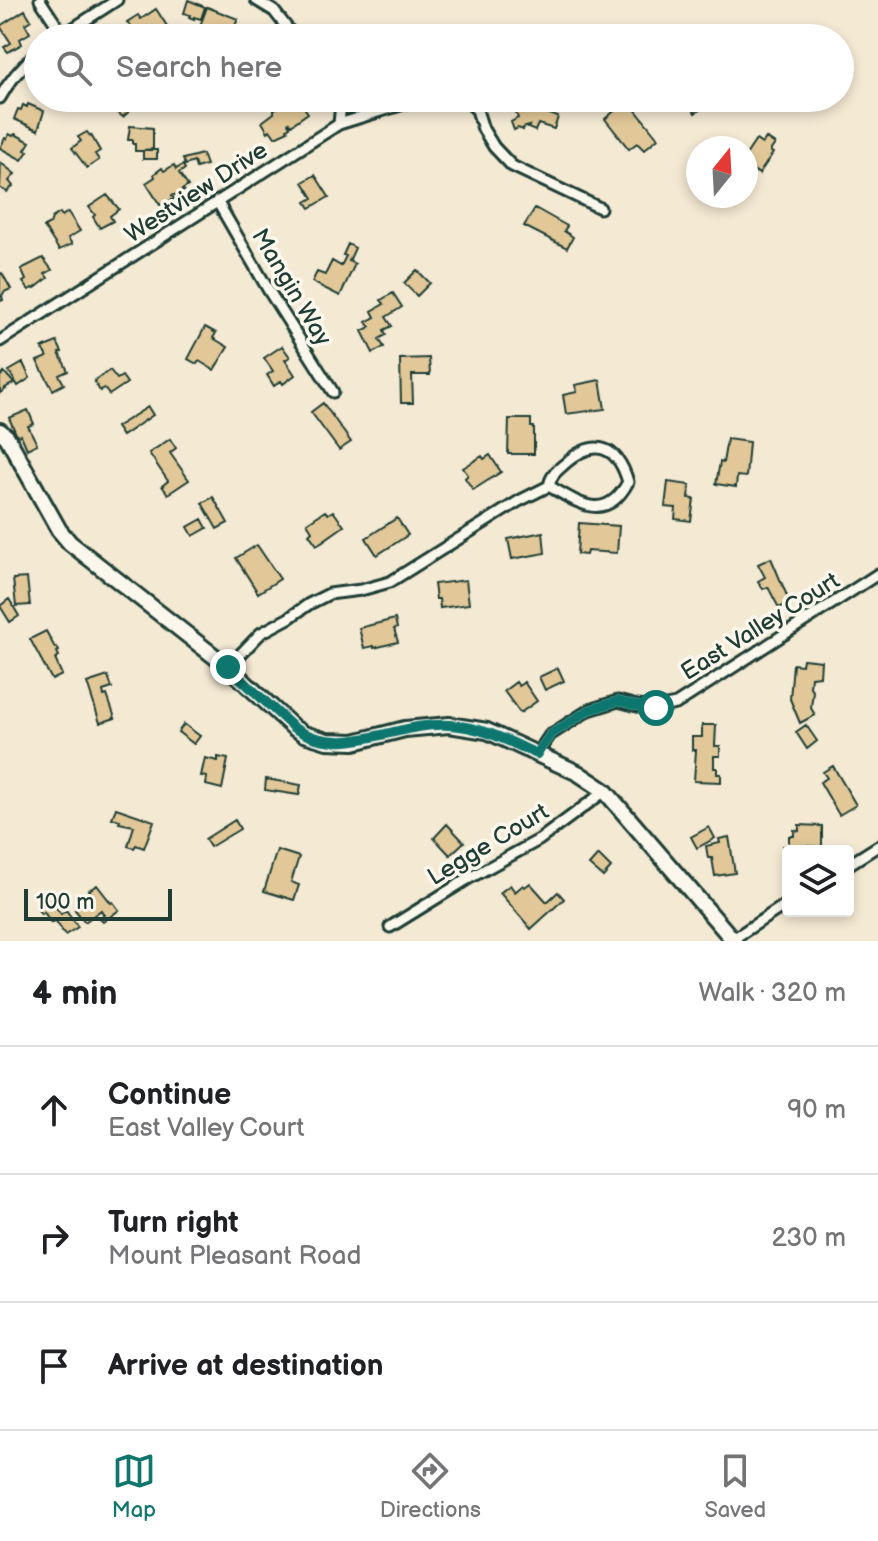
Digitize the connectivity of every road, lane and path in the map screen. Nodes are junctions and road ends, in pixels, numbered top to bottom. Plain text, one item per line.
1 (40, 0) edge
2 (117, 0) edge
3 (256, 0) edge
4 (53, 24) edge
5 (79, 24) edge
6 (284, 24) edge
7 (24, 64) edge
8 (0, 98) edge
9 (340, 112) edge
10 (378, 112) edge
11 (478, 112) edge
12 (339, 124) junction
13 (217, 201) junction
14 (600, 208) dead end
15 (0, 341) edge
16 (333, 392) dead end
17 (0, 431) edge
18 (549, 486) junction
19 (878, 574) edge
20 (228, 667) junction
21 (537, 754) junction
22 (605, 791) junction
23 (878, 846) edge
24 (854, 861) edge
25 (782, 907) edge
26 (390, 927) dead end
27 (733, 940) edge

1 - 4 street
2 - 5 street
3 - 6 street
7 - 8 street
9 - 12 street
10 - 12 street, Westview Drive
11 - 14 street
12 - 13 street, Westview Drive
13 - 15 street, Westview Drive
13 - 16 street, Mangin Way
17 - 20 street
18 - 18 street
18 - 20 street
19 - 21 street, East Valley Court
20 - 21 street
21 - 22 street
22 - 26 street, Legge Court
22 - 27 street
23 - 24 street
25 - 27 street

